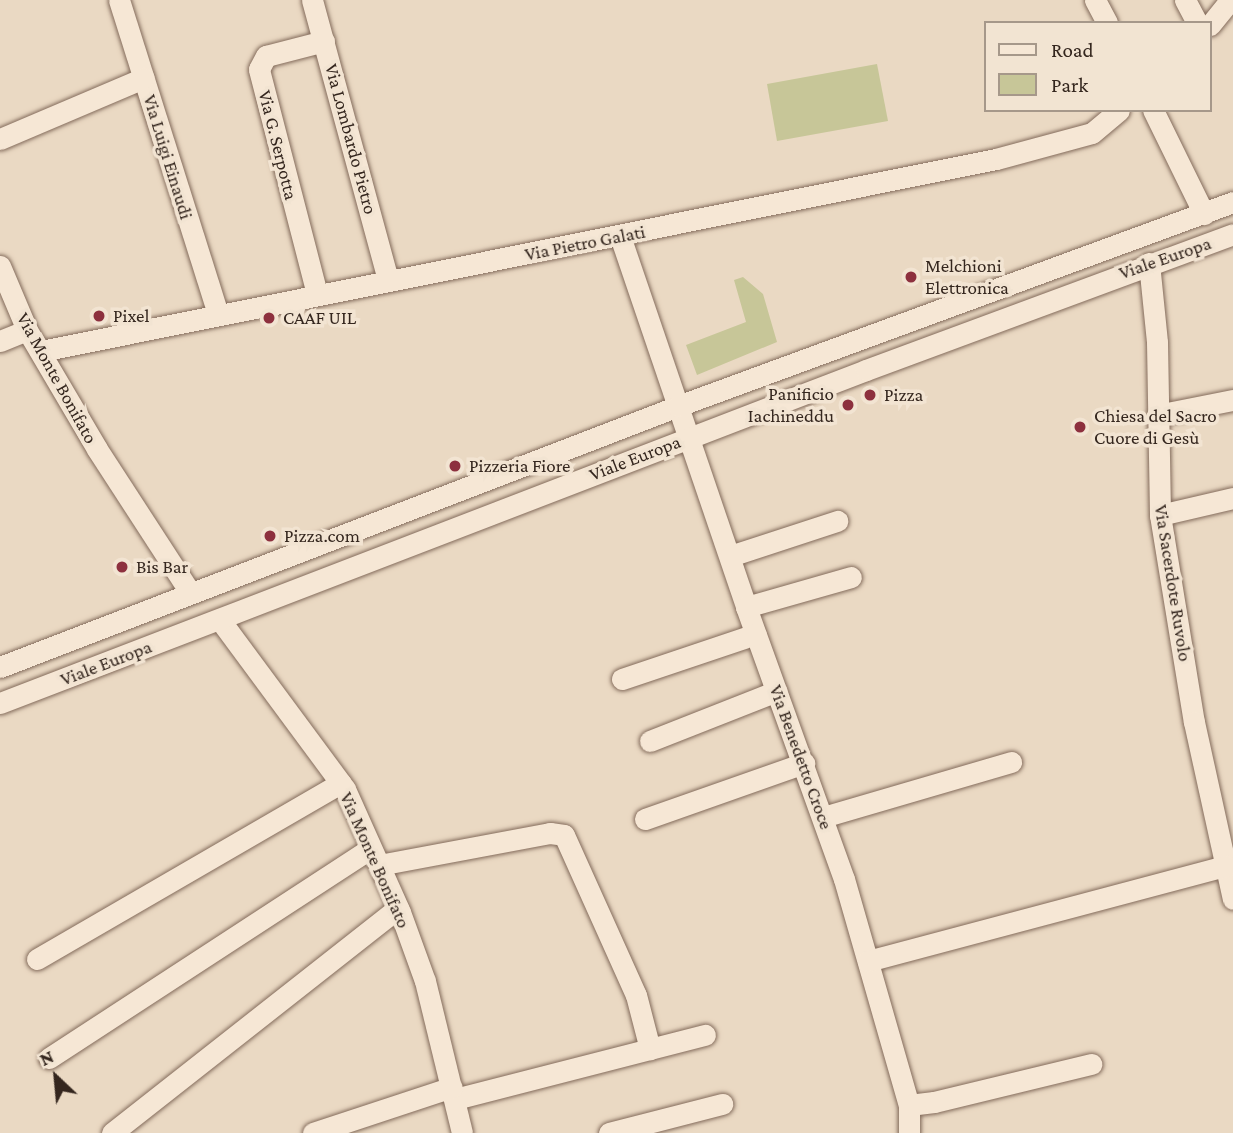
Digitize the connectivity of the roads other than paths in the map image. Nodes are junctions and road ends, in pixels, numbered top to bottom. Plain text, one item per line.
1 (119, 0) edge
2 (312, 0) edge
3 (1095, 0) edge
4 (1185, 0) edge
5 (1230, 0) edge
6 (1106, 21) edge
7 (1196, 21) edge
8 (1212, 22) edge
9 (324, 41) junction
10 (144, 78) junction
11 (1116, 112) edge
12 (1154, 112) edge
13 (0, 139) edge
14 (1233, 202) edge
15 (1204, 214) junction
16 (1233, 234) edge
17 (620, 236) junction
18 (1149, 263) junction
19 (0, 266) edge
20 (388, 279) junction
21 (317, 294) junction
22 (218, 314) junction
23 (27, 330) junction
24 (0, 341) edge
25 (41, 351) junction
26 (1233, 400) edge
27 (678, 406) junction
28 (1157, 415) junction
29 (689, 437) junction
30 (1233, 498) edge
31 (1160, 515) junction
32 (837, 521) dead end
33 (730, 556) junction
34 (851, 577) dead end
35 (190, 593) junction
36 (746, 607) junction
37 (220, 620) junction
38 (756, 634) junction
39 (0, 667) edge
40 (622, 679) dead end
41 (777, 691) junction
42 (0, 703) edge
43 (650, 741) dead end
44 (1011, 762) dead end
45 (804, 763) junction
46 (341, 783) junction
47 (823, 817) junction
48 (645, 819) dead end
49 (1227, 852) edge
50 (375, 856) junction
51 (1233, 899) edge
52 (398, 908) junction
53 (37, 959) dead end
54 (868, 961) junction
55 (705, 1035) dead end
56 (650, 1049) junction
57 (49, 1058) dead end
58 (1091, 1064) dead end
59 (453, 1093) junction
60 (722, 1104) dead end
61 (909, 1105) junction
62 (112, 1133) edge
63 (313, 1133) edge
64 (462, 1133) edge
65 (609, 1133) edge
66 (909, 1133) edge

1 - 10 street, Via Luigi Einaudi
2 - 9 street, Via Lombardo Pietro
3 - 6 street
4 - 7 street
5 - 8 street
9 - 20 street, Via Lombardo Pietro
9 - 21 street, Via G. Serpotta
10 - 13 street
10 - 22 street, Via Luigi Einaudi
11 - 17 street, Via Pietro Galati
12 - 15 street
14 - 15 street, Viale Europa
15 - 27 street, Viale Europa
16 - 18 street, Viale Europa
17 - 20 street, Via Pietro Galati
17 - 27 street, Via Benedetto Croce
18 - 28 street, Via Sacerdote Ruvolo
18 - 29 street, Viale Europa
19 - 23 street, Via Monte Bonifato
20 - 21 street, Via Pietro Galati
21 - 22 street, Via Pietro Galati
22 - 25 street, Via Pietro Galati
23 - 24 street
23 - 25 street, Via Monte Bonifato
25 - 35 street, Via Monte Bonifato
26 - 28 street
27 - 29 street, Via Benedetto Croce
27 - 35 street, Viale Europa
28 - 31 street, Via Sacerdote Ruvolo
29 - 33 street, Via Benedetto Croce
29 - 37 street, Viale Europa
30 - 31 street
31 - 49 street, Via Sacerdote Ruvolo
32 - 33 street
33 - 36 street, Via Benedetto Croce
34 - 36 street
35 - 39 street, Viale Europa
36 - 38 street, Via Benedetto Croce
37 - 42 street, Viale Europa
37 - 46 street, Via Monte Bonifato
38 - 40 street
38 - 41 street, Via Benedetto Croce
41 - 43 street
41 - 45 street, Via Benedetto Croce
44 - 47 street
45 - 47 street, Via Benedetto Croce
45 - 48 street
46 - 50 street, Via Monte Bonifato
46 - 53 street
47 - 54 street, Via Benedetto Croce
49 - 51 street, Via Sacerdote Ruvolo
49 - 54 street
50 - 52 street, Via Monte Bonifato
50 - 56 street
50 - 57 street
52 - 59 street, Via Monte Bonifato
52 - 62 street
54 - 61 street, Via Benedetto Croce
55 - 56 street
56 - 59 street
58 - 61 street
59 - 63 street
59 - 64 street, Via Monte Bonifato
60 - 65 street
61 - 66 street, Via Benedetto Croce

